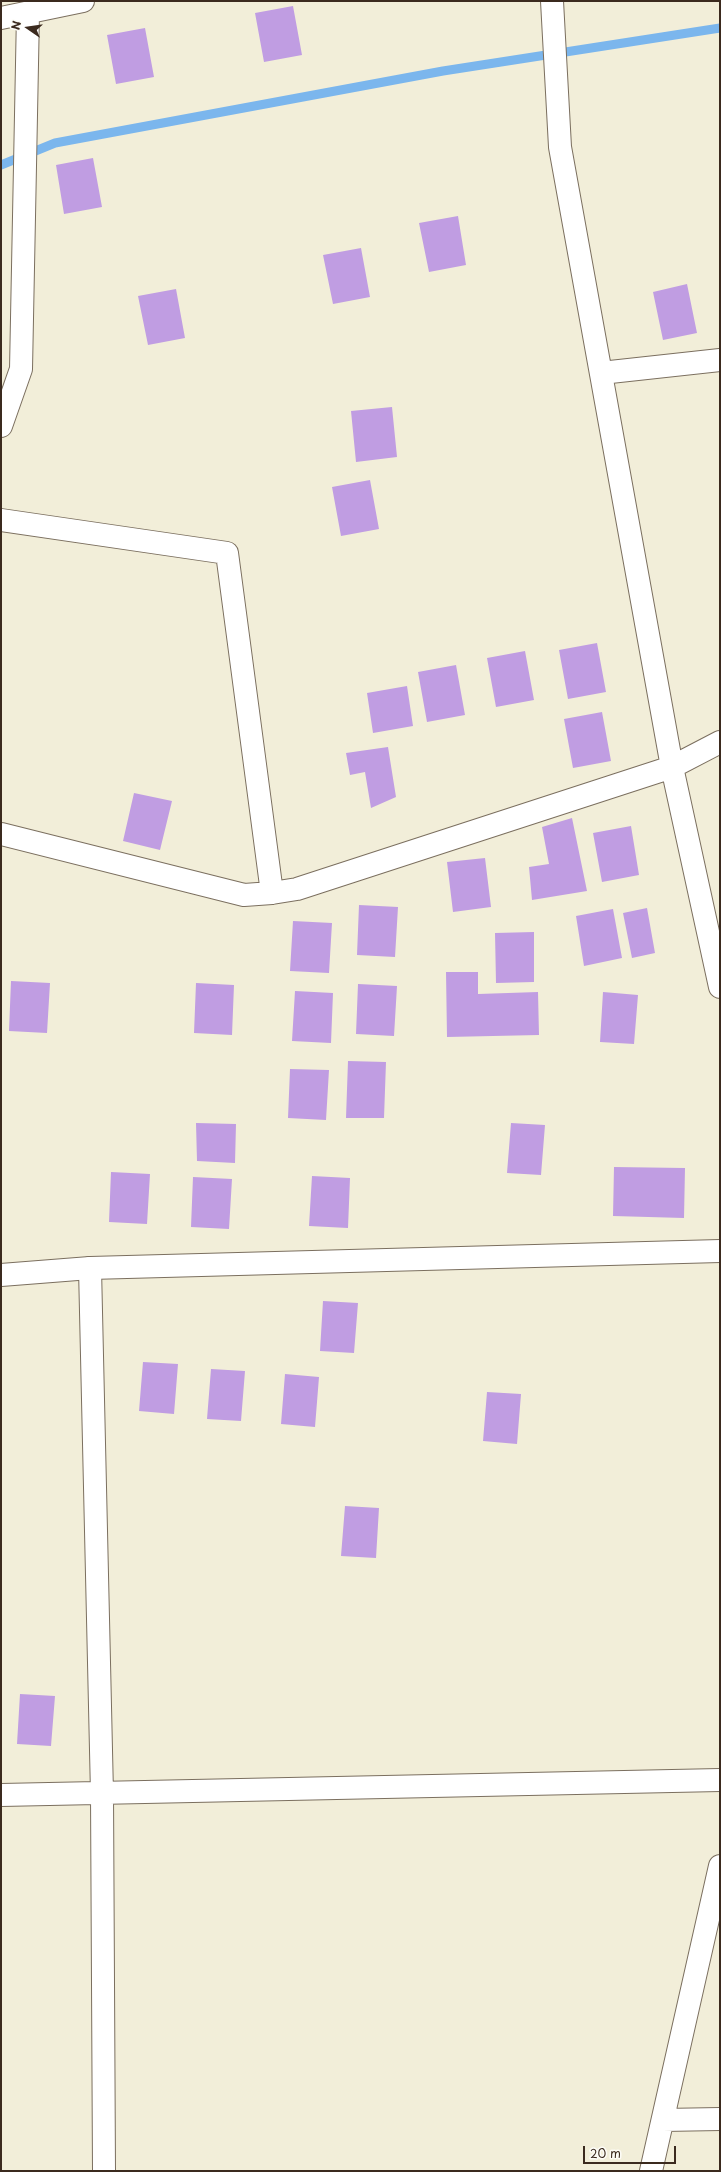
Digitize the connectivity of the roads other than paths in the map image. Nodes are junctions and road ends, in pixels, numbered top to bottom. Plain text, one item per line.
1 (82, 1) edge
2 (552, 1) edge
3 (28, 13) junction
4 (1, 18) edge
5 (720, 360) edge
6 (601, 373) junction
7 (1, 426) edge
8 (1, 520) edge
9 (720, 742) edge
10 (672, 767) junction
11 (1, 834) edge
12 (272, 893) junction
13 (720, 987) edge
14 (720, 1251) edge
15 (90, 1268) junction
16 (1, 1275) edge
17 (720, 1780) edge
18 (102, 1794) junction
19 (1, 1795) edge
20 (720, 1866) edge
21 (663, 2120) junction
22 (720, 2120) edge
23 (104, 2171) edge
24 (651, 2171) edge

1 - 3 street
2 - 6 street
3 - 4 street
3 - 7 street
5 - 6 street
6 - 10 street
8 - 12 street
9 - 10 street
10 - 12 street
10 - 13 street
11 - 12 street
14 - 15 street
15 - 16 street
15 - 18 street
17 - 18 street
18 - 19 street
18 - 23 street
20 - 21 street
21 - 22 street
21 - 24 street

